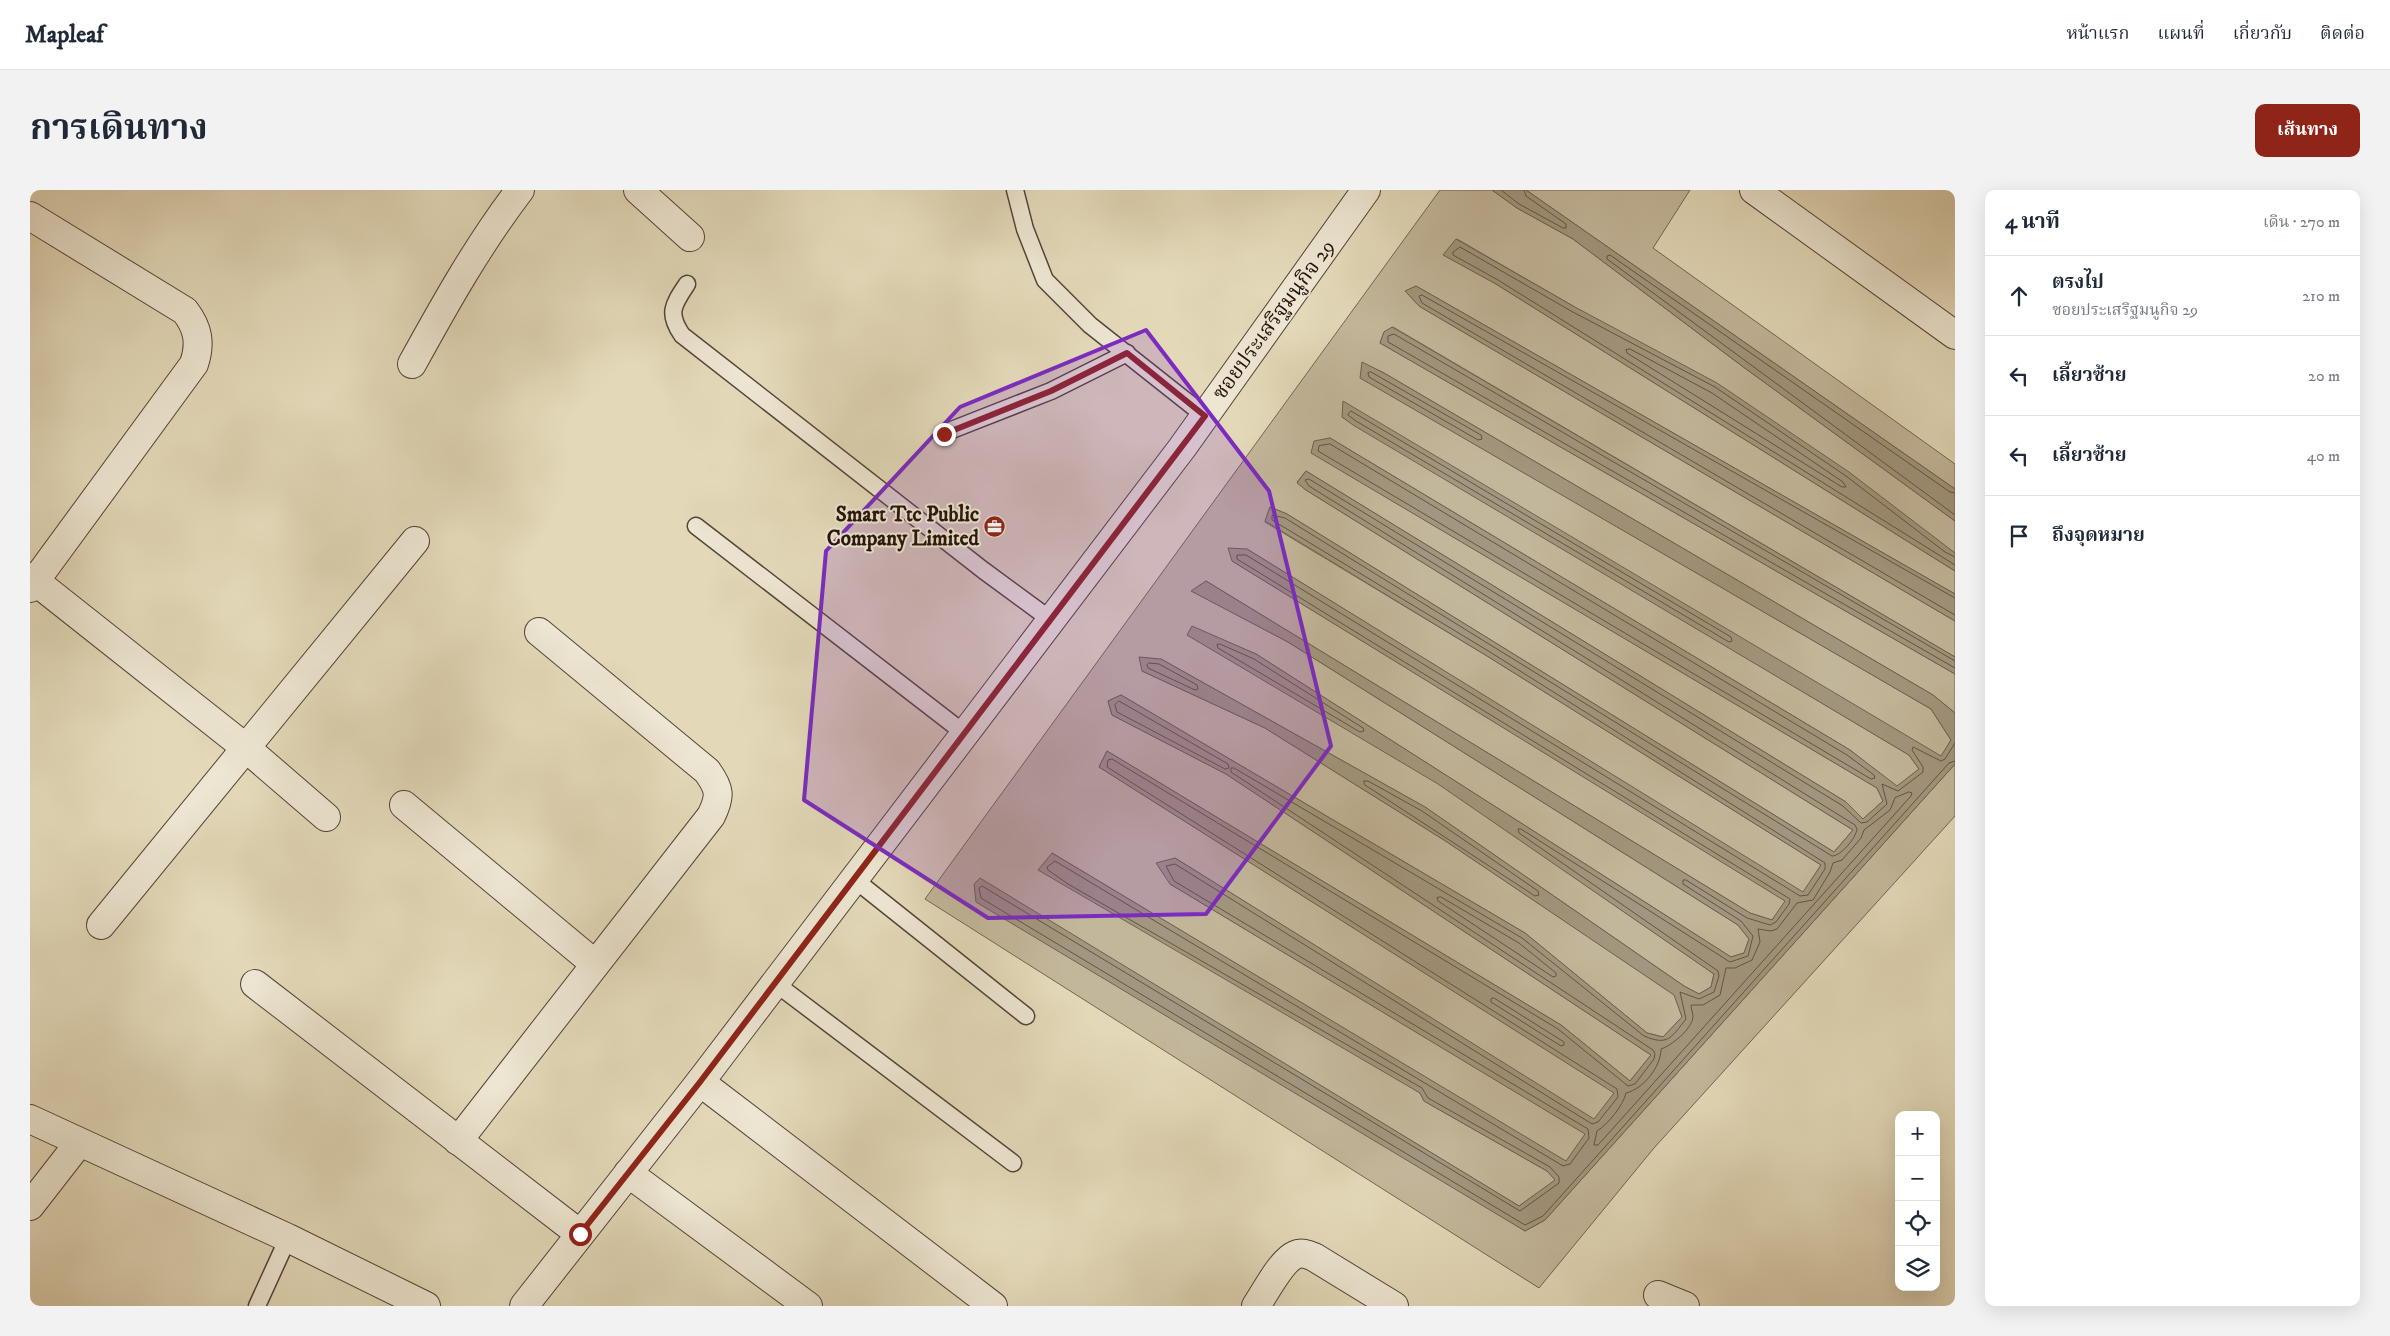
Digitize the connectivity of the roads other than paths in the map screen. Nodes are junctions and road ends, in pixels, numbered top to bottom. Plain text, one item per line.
1 (520, 190) edge
2 (638, 190) edge
3 (1014, 190) edge
4 (1366, 190) edge
5 (1754, 190) edge
6 (30, 216) edge
7 (690, 237) dead end
8 (687, 284) dead end
9 (1955, 335) edge
10 (1127, 353) junction
11 (412, 364) dead end
12 (1205, 416) junction
13 (944, 434) dead end
14 (696, 526) dead end
15 (415, 541) dead end
16 (32, 582) edge
17 (1051, 620) junction
18 (539, 632) dead end
19 (964, 733) junction
20 (246, 748) junction
21 (404, 805) dead end
22 (326, 817) dead end
23 (854, 879) junction
24 (101, 925) dead end
25 (594, 964) junction
26 (775, 983) junction
27 (255, 984) dead end
28 (1026, 1016) dead end
29 (700, 1082) junction
30 (30, 1118) edge
31 (458, 1142) junction
32 (78, 1143) junction
33 (1013, 1163) dead end
34 (628, 1173) junction
35 (30, 1206) edge
36 (580, 1234) junction
37 (288, 1238) junction
38 (1658, 1295) dead end
39 (525, 1305) edge
40 (257, 1306) edge
41 (426, 1306) edge
42 (808, 1306) edge
43 (993, 1306) edge
44 (1256, 1306) edge
45 (1394, 1306) edge
46 (1685, 1306) edge

1 - 11 street
2 - 7 street
3 - 10 lane
4 - 12 street, ซอยประเสริฐมนูกิจ 29
5 - 9 street
6 - 16 street
8 - 17 lane
10 - 12 lane
10 - 13 lane
12 - 17 street, ซอยประเสริฐมนูกิจ 29
14 - 19 lane
15 - 20 street
16 - 20 street
17 - 19 street, ซอยประเสริฐมนูกิจ 29
18 - 25 street
19 - 23 street, ซอยประเสริฐมนูกิจ 29
20 - 22 street
20 - 24 street
21 - 25 street
23 - 26 street, ซอยประเสริฐมนูกิจ 29
23 - 28 lane
25 - 31 street
26 - 29 street, ซอยประเสริฐมนูกิจ 29
26 - 33 lane
27 - 31 street
29 - 34 street, ซอยประเสริฐมนูกิจ 29
29 - 43 street
30 - 32 street
31 - 36 street
32 - 35 street
32 - 37 street
34 - 36 street, ซอยประเสริฐมนูกิจ 29
34 - 42 street
36 - 39 street, ซอยประเสริฐมนูกิจ 29
37 - 40 lane
37 - 41 street
38 - 46 street
44 - 45 street

